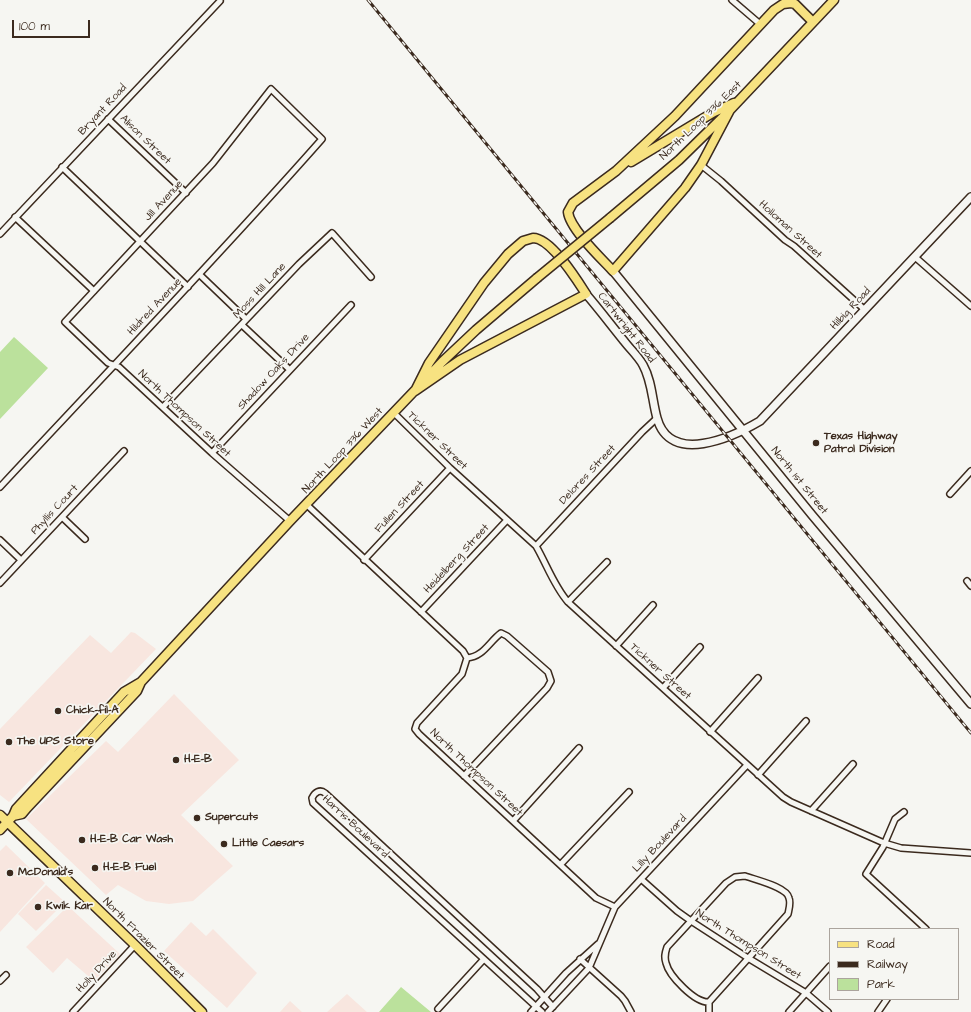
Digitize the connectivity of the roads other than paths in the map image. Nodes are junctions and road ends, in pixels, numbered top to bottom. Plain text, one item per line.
1 (220, 0) edge
2 (732, 0) edge
3 (834, 0) edge
4 (813, 22) junction
5 (760, 24) junction
6 (738, 101) junction
7 (730, 110) junction
8 (108, 119) junction
9 (322, 140) joint
10 (701, 165) junction
11 (62, 167) junction
12 (616, 171) junction
13 (186, 193) junction
14 (971, 196) edge
15 (16, 217) junction
16 (0, 234) edge
17 (140, 242) junction
18 (574, 248) joint
19 (915, 257) junction
20 (613, 271) junction
21 (200, 274) junction
22 (371, 277) dead end
23 (188, 287) junction
24 (94, 291) junction
25 (586, 294) junction
26 (351, 305) dead end
27 (971, 306) edge
28 (865, 310) junction
29 (246, 319) junction
30 (65, 322) joint
31 (242, 325) junction
32 (114, 365) junction
33 (290, 370) junction
34 (415, 391) junction
35 (163, 407) junction
36 (394, 413) junction
37 (657, 418) junction
38 (744, 431) junction
39 (124, 451) dead end
40 (212, 453) junction
41 (450, 468) junction
42 (971, 471) edge
43 (0, 487) edge
44 (950, 494) dead end
45 (306, 505) junction
46 (62, 517) junction
47 (507, 520) junction
48 (290, 521) junction
49 (0, 540) edge
50 (86, 540) dead end
51 (536, 546) junction
52 (21, 560) junction
53 (364, 560) junction
54 (607, 562) dead end
55 (967, 581) dead end
56 (0, 583) edge
57 (971, 586) edge
58 (568, 602) junction
59 (653, 605) dead end
60 (421, 612) junction
61 (616, 646) junction
62 (700, 647) dead end
63 (467, 658) junction
64 (758, 678) dead end
65 (140, 682) junction
66 (663, 688) junction
67 (971, 704) edge
68 (112, 705) junction
69 (806, 721) dead end
70 (86, 732) junction
71 (710, 732) junction
72 (95, 736) junction
73 (579, 748) dead end
74 (79, 753) junction
75 (853, 764) dead end
76 (747, 765) junction
77 (758, 775) junction
78 (464, 776) junction
79 (629, 792) dead end
80 (811, 811) junction
81 (904, 812) dead end
82 (0, 815) edge
83 (13, 816) junction
84 (512, 821) junction
85 (7, 822) junction
86 (0, 830) edge
87 (884, 843) junction
88 (971, 854) edge
89 (561, 864) junction
90 (641, 878) junction
91 (614, 907) junction
92 (691, 921) junction
93 (925, 928) edge
94 (599, 943) junction
95 (135, 945) junction
96 (748, 958) junction
97 (484, 959) junction
98 (580, 959) junction
99 (829, 967) edge
100 (589, 968) junction
101 (6, 975) dead end
102 (0, 981) edge
103 (806, 993) junction
104 (544, 998) junction
105 (886, 1000) edge
106 (709, 1002) junction
107 (536, 1007) junction
108 (553, 1007) junction
109 (438, 1009) dead end
110 (73, 1012) edge
111 (202, 1012) edge
112 (531, 1012) edge
113 (542, 1012) edge
114 (548, 1012) edge
115 (631, 1012) edge
116 (709, 1012) edge
117 (789, 1012) edge
118 (828, 1012) edge
119 (878, 1012) edge

1 - 8 street, Bryant Road
2 - 5 street
3 - 4 main road, North Loop 336 East
4 - 5 main road
4 - 6 main road, North Loop 336 East
5 - 12 main road
6 - 7 main road, North Loop 336 East
6 - 12 main road
7 - 10 main road
7 - 18 main road, North Loop 336 East, bridge
8 - 11 street, Bryant Road
8 - 13 street, Alison Street
9 - 13 street, Jill Avenue
9 - 21 street, Hildred Avenue
10 - 20 main road
10 - 28 street, Holloman Street
11 - 15 street, Bryant Road
11 - 17 street
12 - 20 main road
13 - 17 street, Jill Avenue
14 - 19 street, Hilbig Road
15 - 16 street, Bryant Road
15 - 24 street
17 - 23 street
17 - 24 street, Jill Avenue
18 - 34 main road, North Loop 336 West, bridge
19 - 27 street
19 - 28 street, Hilbig Road
20 - 38 street, North 1st Street
21 - 23 street, Hildred Avenue
21 - 29 street
22 - 29 street, Moss Hill Lane
23 - 32 street, Hildred Avenue
24 - 30 street, Jill Avenue
25 - 34 main road
25 - 34 main road
25 - 37 street, Cartwright Road
26 - 33 street, Shadow Oaks Drive
28 - 38 street, Hilbig Road
29 - 31 street, Moss Hill Lane
30 - 32 street, North Thompson Street
31 - 33 street
31 - 35 street, Moss Hill Lane
32 - 35 street, North Thompson Street
32 - 43 street, Hildred Avenue
33 - 40 street, Shadow Oaks Drive
34 - 36 main road, North Loop 336 West
35 - 40 street, North Thompson Street
36 - 41 street, Tickner Street
36 - 45 main road, North Loop 336 West
37 - 38 street, Cartwright Road
37 - 51 street, Delores Street
38 - 67 street, North 1st Street
39 - 46 street, Phyllis Court
40 - 48 street, North Thompson Street
41 - 47 street, Tickner Street
41 - 53 street, Fullen Street
42 - 44 street
45 - 48 main road, North Loop 336 West
45 - 53 street
46 - 50 street
46 - 52 street, Phyllis Court
47 - 51 street, Tickner Street
47 - 60 street, Heidelberg Street
48 - 65 main road, North Loop 336 West
49 - 52 street
51 - 58 street, Tickner Street
52 - 56 street, Phyllis Court
53 - 60 street
54 - 58 street
55 - 57 street
58 - 61 street, Tickner Street
59 - 61 street
60 - 63 street
61 - 66 street, Tickner Street
62 - 66 street
63 - 78 street, North Thompson Street
63 - 78 street
64 - 71 street
65 - 68 main road, North Loop 336 West
65 - 72 main road, North Loop 336 West
66 - 71 street, Tickner Street
68 - 70 main road, North Loop 336 West
68 - 72 main road
69 - 77 street
70 - 74 main road
70 - 83 main road, North Loop 336 West
71 - 76 street, Tickner Street
72 - 74 main road, North Loop 336 West
73 - 84 street
74 - 83 main road, North Loop 336 West
75 - 80 street
76 - 77 street, Tickner Street
76 - 90 street, Lilly Boulevard
77 - 80 street, Tickner Street
78 - 84 street, North Thompson Street
79 - 89 street
80 - 87 street, Tickner Street
81 - 87 street
82 - 85 main road, North Frazier Street
83 - 85 main road, North Loop 336 West
84 - 89 street, North Thompson Street
85 - 86 main road, North Loop 336 West
85 - 95 main road, North Frazier Street
87 - 88 street, Tickner Street
87 - 93 street
89 - 91 street, North Thompson Street
90 - 91 street, Lilly Boulevard
90 - 92 street, North Thompson Street
91 - 94 street, Lilly Boulevard
92 - 96 street, North Thompson Street
92 - 96 street
92 - 106 street
94 - 98 street, Lilly Boulevard
94 - 100 street, Lilly Boulevard
95 - 110 street, Holly Drive
95 - 111 main road, North Frazier Street
96 - 103 street, North Thompson Street
96 - 106 street
97 - 104 street, Harris Boulevard
97 - 107 street, Harris Boulevard
97 - 109 street
98 - 100 street
98 - 104 street, Lilly Boulevard
99 - 103 street
100 - 108 street, Lilly Boulevard
100 - 115 street
101 - 102 street
103 - 117 street
103 - 118 street, North Thompson Street
104 - 107 street, Lilly Boulevard
104 - 108 street, Harris Boulevard
105 - 119 street
106 - 116 street
107 - 112 street, Lilly Boulevard
107 - 113 street, Harris Boulevard
108 - 114 street, Lilly Boulevard

